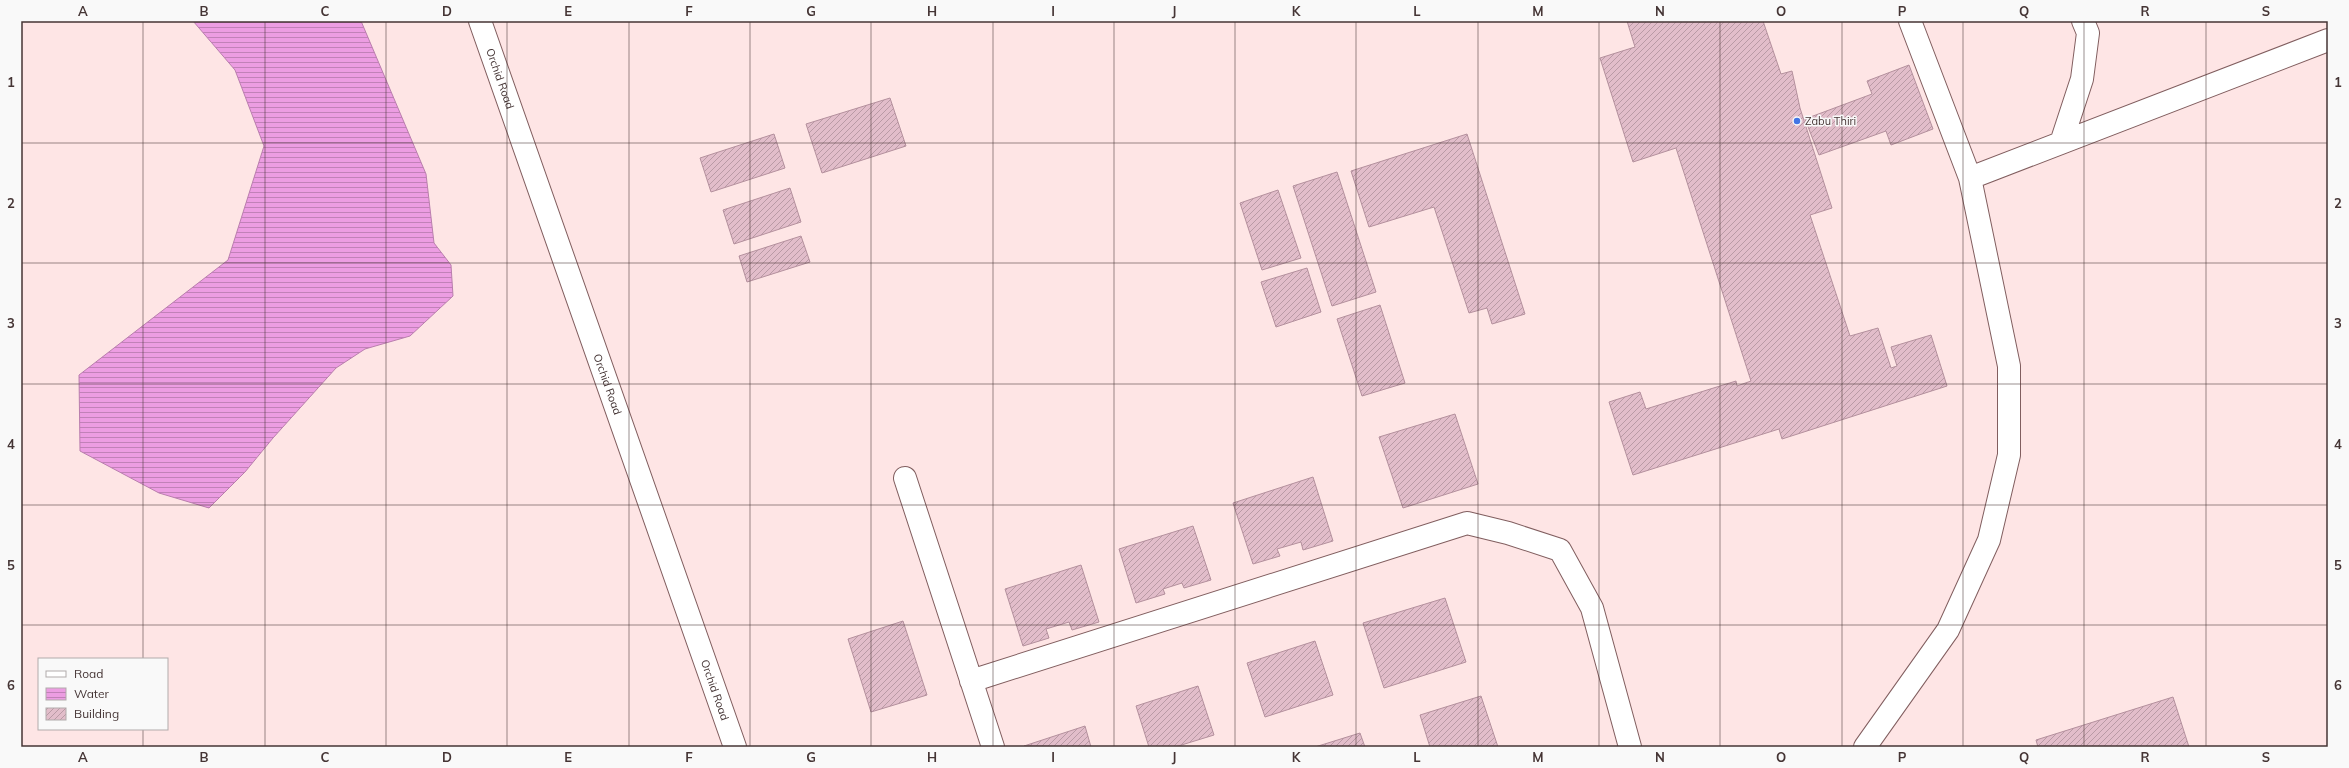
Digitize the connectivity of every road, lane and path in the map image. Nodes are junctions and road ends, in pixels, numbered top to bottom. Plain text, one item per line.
1 (480, 21) edge
2 (1910, 21) edge
3 (2083, 21) edge
4 (2328, 40) edge
5 (2061, 143) junction
6 (1970, 178) junction
7 (905, 478) dead end
8 (971, 681) junction
9 (735, 747) edge
10 (993, 747) edge
11 (1630, 747) edge
12 (1865, 747) edge

1 - 9 street, Orchid Road
2 - 6 street
3 - 5 street
4 - 5 street
5 - 6 street
6 - 12 street
7 - 8 street
8 - 10 street
8 - 11 street

